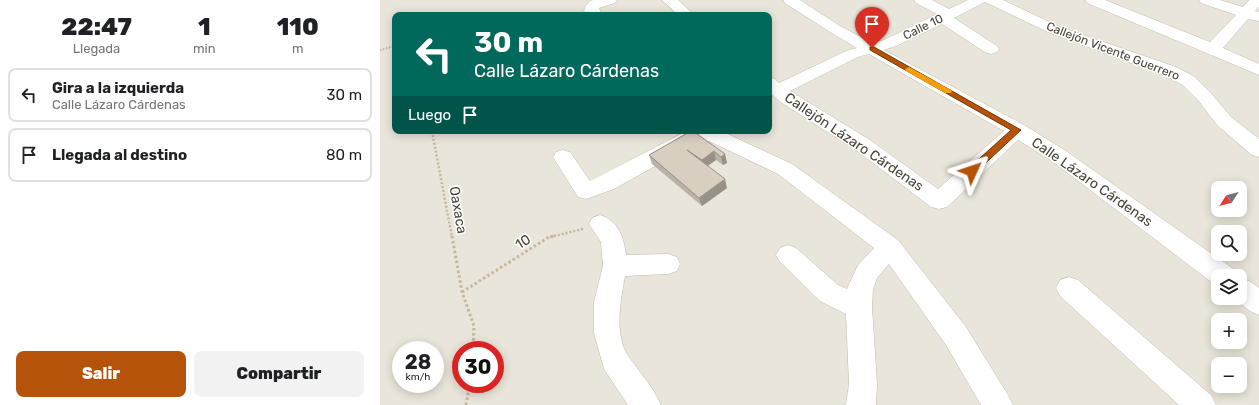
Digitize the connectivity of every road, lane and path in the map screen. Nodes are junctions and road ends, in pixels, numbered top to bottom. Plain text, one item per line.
1 (610, 0) edge
2 (669, 0) edge
3 (790, 0) edge
4 (921, 0) edge
5 (979, 0) edge
6 (991, 0) edge
7 (1092, 0) edge
8 (1206, 0) edge
9 (1257, 0) edge
10 (593, 11) edge
11 (683, 12) edge
12 (1252, 15) edge
13 (945, 16) junction
14 (392, 47) edge
15 (872, 48) junction
16 (1213, 48) junction
17 (991, 49) dead end
18 (380, 50) edge
19 (1259, 70) edge
20 (773, 86) edge
21 (1017, 130) junction
22 (433, 134) edge
23 (1259, 150) edge
24 (563, 158) dead end
25 (600, 224) joint
26 (890, 247) junction
27 (788, 256) dead end
28 (668, 264) dead end
29 (615, 266) junction
30 (1213, 269) edge
31 (1069, 288) dead end
32 (462, 292) junction
33 (1247, 294) edge
34 (1259, 303) edge
35 (859, 307) junction
36 (473, 341) edge
37 (468, 393) edge
38 (466, 405) edge
39 (646, 405) edge
40 (861, 405) edge
41 (998, 405) edge
42 (1201, 405) edge

1 - 10 street
2 - 11 street
3 - 15 street, Calle Lázaro Cárdenas
4 - 13 street
5 - 13 street, Calle 10
6 - 23 street, Callejón Vicente Guerrero
7 - 16 street
8 - 12 street
9 - 12 street
12 - 16 street
13 - 15 street, Calle 10
13 - 17 street
14 - 18 path
15 - 20 street, Calle 10
15 - 21 street, Calle Lázaro Cárdenas
16 - 19 street
20 - 21 street, Callejón Lázaro Cárdenas
21 - 30 street, Calle Lázaro Cárdenas
22 - 32 path, Oaxaca
24 - 26 street
25 - 29 street
25 - 32 path, 10
26 - 35 street
26 - 41 street
27 - 35 street
28 - 29 street
29 - 39 street
31 - 42 street
32 - 36 path, Oaxaca
33 - 34 street
35 - 40 street
37 - 38 path

